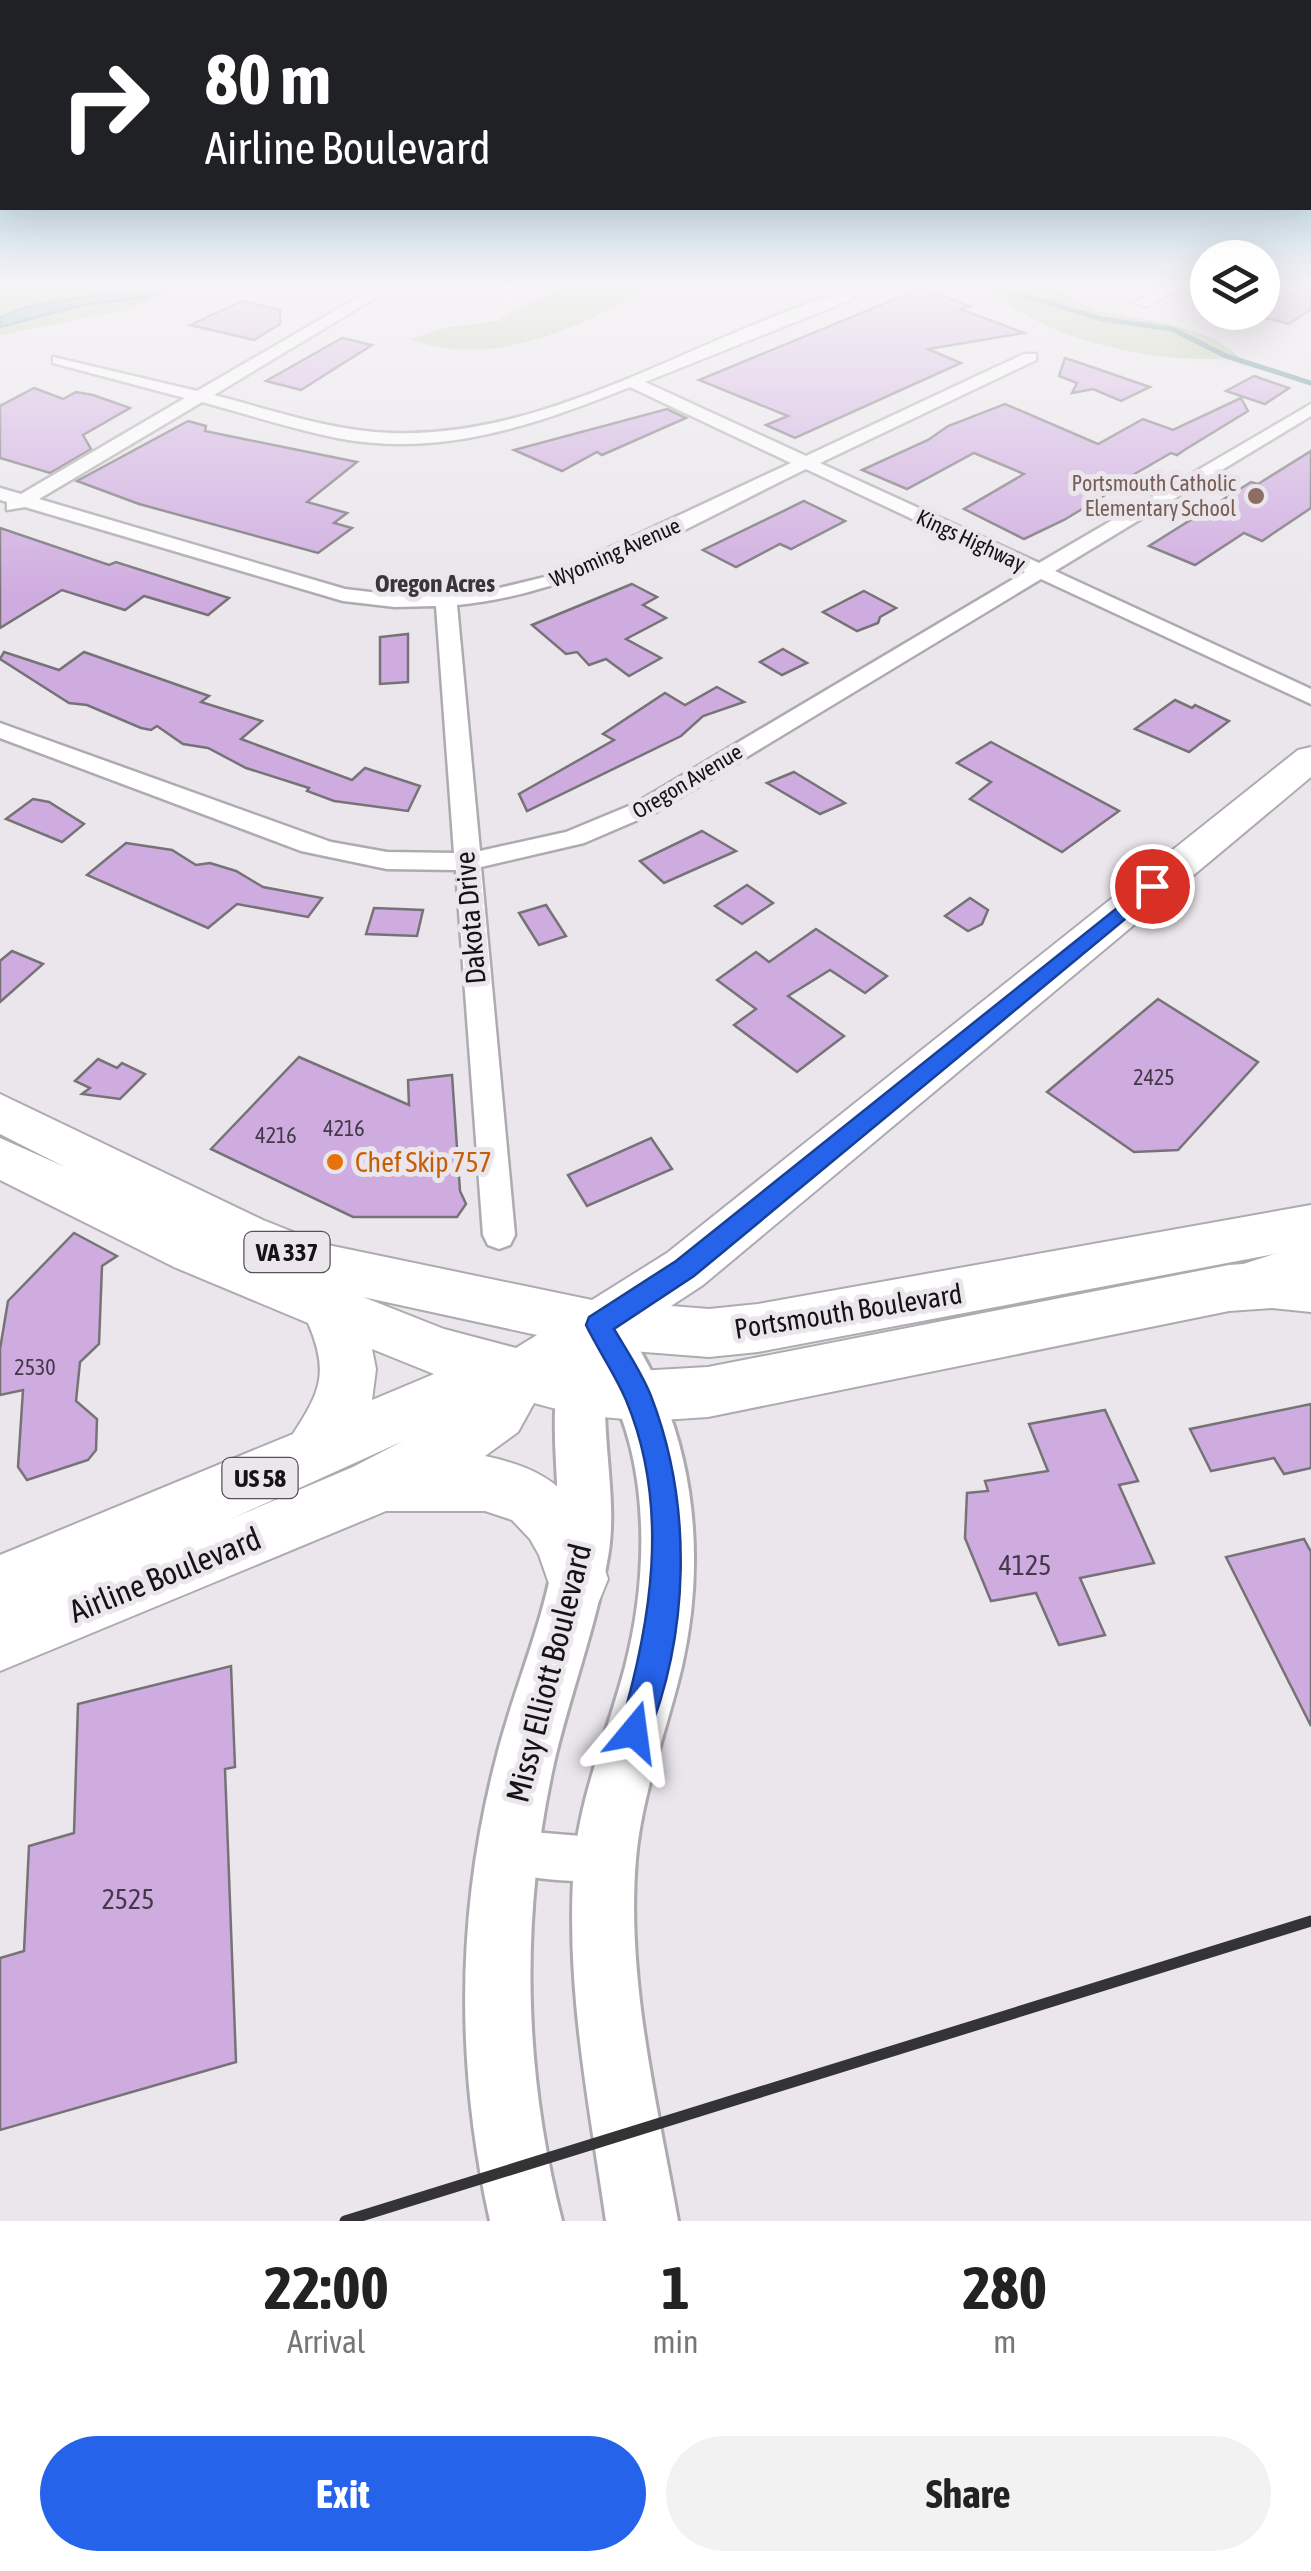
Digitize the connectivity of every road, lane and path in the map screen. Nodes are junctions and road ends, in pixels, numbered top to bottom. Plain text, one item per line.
1 (178, 391) edge
2 (208, 391) edge
3 (609, 391) edge
4 (650, 391) edge
5 (960, 391) edge
6 (199, 396) junction
7 (1311, 409) edge
8 (806, 464) junction
9 (0, 494) edge
10 (23, 501) junction
11 (0, 515) edge
12 (1037, 571) junction
13 (446, 600) junction
14 (1311, 696) edge
15 (0, 730) edge
16 (1311, 758) edge
17 (466, 860) junction
18 (0, 1112) edge
19 (0, 1158) edge
20 (1311, 1226) edge
21 (500, 1235) dead end
22 (1311, 1262) edge
23 (1229, 1288) junction
24 (1311, 1289) edge
25 (328, 1308) junction
26 (598, 1325) junction
27 (521, 1375) junction
28 (577, 1390) junction
29 (638, 1397) junction
30 (312, 1455) junction
31 (374, 1487) junction
32 (577, 1579) junction
33 (23, 1604) edge
34 (506, 1852) junction
35 (605, 1860) junction
36 (526, 2221) edge
37 (642, 2221) edge

1 - 6 street
2 - 6 street
3 - 6 street
4 - 8 street, Kings Highway
5 - 8 street, Wyoming Avenue
6 - 10 street
7 - 12 street, Oregon Avenue
8 - 12 street, Kings Highway
8 - 13 street, Wyoming Avenue
9 - 10 street, Wyoming Avenue
10 - 11 street
10 - 13 street, Wyoming Avenue
12 - 14 street, Kings Highway
12 - 17 street, Oregon Avenue
13 - 17 street, Dakota Drive
15 - 17 street, Oregon Avenue
16 - 26 main road, Airline Boulevard / US 58
17 - 21 street, Dakota Drive
18 - 26 main road, Portsmouth Boulevard / VA 337
19 - 25 main road, Portsmouth Boulevard / VA 337
20 - 26 main road, Portsmouth Boulevard
22 - 23 street, Portsmouth Boulevard
23 - 24 main road, Portsmouth Boulevard
23 - 29 main road, Portsmouth Boulevard
25 - 27 main road, Portsmouth Boulevard / VA 337
25 - 30 main road
26 - 27 main road, Airline Boulevard / US 58
26 - 28 street, Missy Elliott Boulevard
26 - 29 street
27 - 28 main road, Portsmouth Boulevard
27 - 30 main road, Airline Boulevard / US 58
27 - 31 main road, Airline Boulevard / US 58
28 - 29 main road, Portsmouth Boulevard
28 - 32 street, Missy Elliott Boulevard
29 - 35 street
30 - 33 main road, Airline Boulevard / US 58
31 - 32 main road
31 - 33 main road, Airline Boulevard / US 58
32 - 34 street, Missy Elliott Boulevard
34 - 35 street
34 - 36 street, Missy Elliott Boulevard
35 - 37 street

